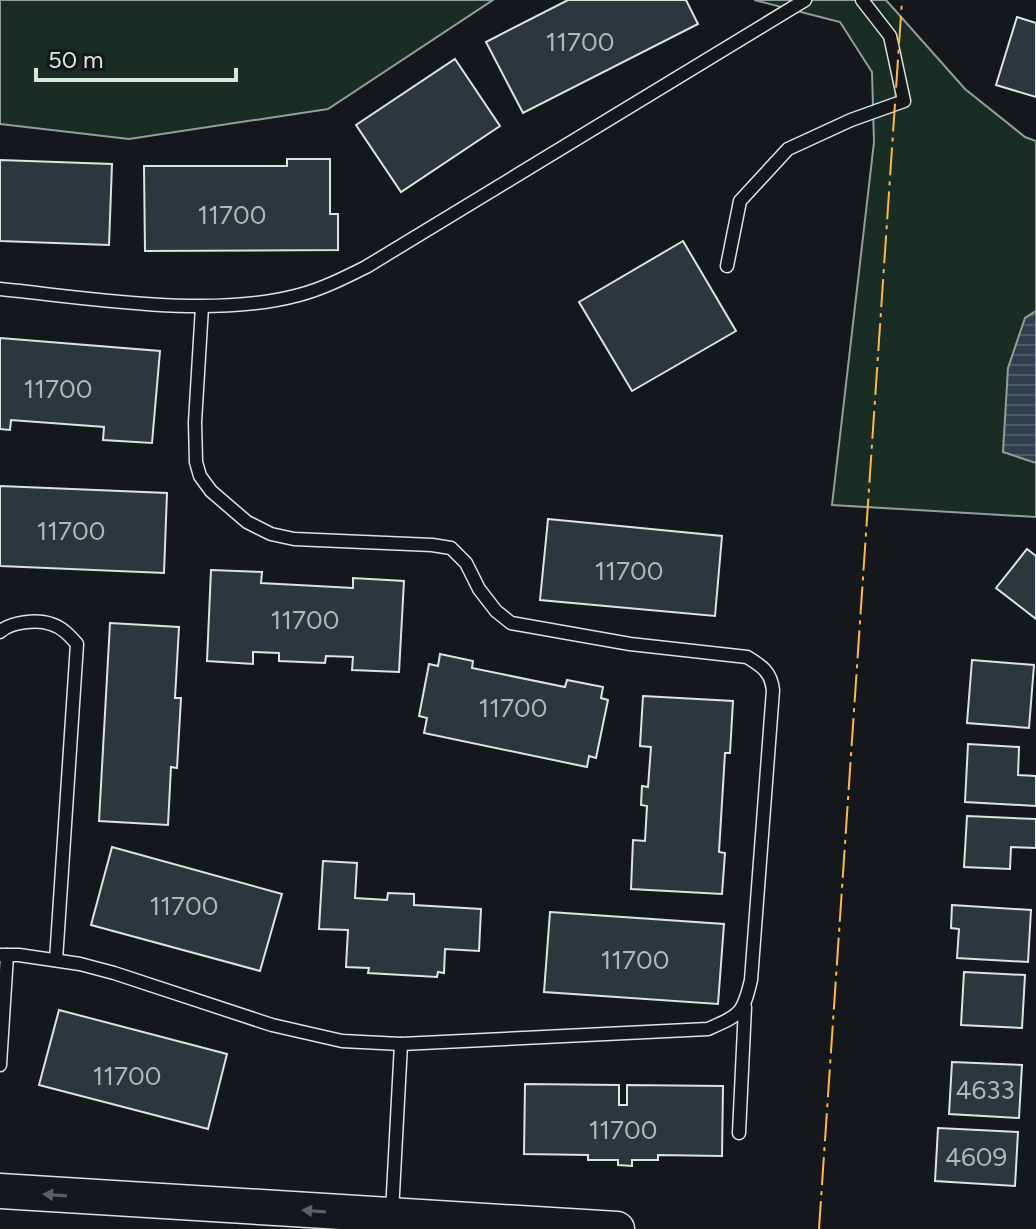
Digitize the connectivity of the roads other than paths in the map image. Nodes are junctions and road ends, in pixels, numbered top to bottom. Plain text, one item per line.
1 (805, 0) edge
2 (862, 0) edge
3 (727, 266) dead end
4 (0, 289) edge
5 (202, 307) junction
6 (0, 632) edge
7 (3, 955) edge
8 (56, 960) junction
9 (745, 1007) junction
10 (401, 1044) junction
11 (0, 1065) edge
12 (739, 1133) dead end
13 (0, 1191) edge
14 (392, 1222) edge
15 (617, 1229) edge

1 - 5 lane
2 - 3 lane
4 - 5 lane
5 - 9 lane
6 - 8 lane
7 - 8 lane
7 - 11 lane
8 - 10 lane
9 - 10 lane
9 - 12 lane
10 - 14 lane
14 -> 13 main road
14 - 15 main road

